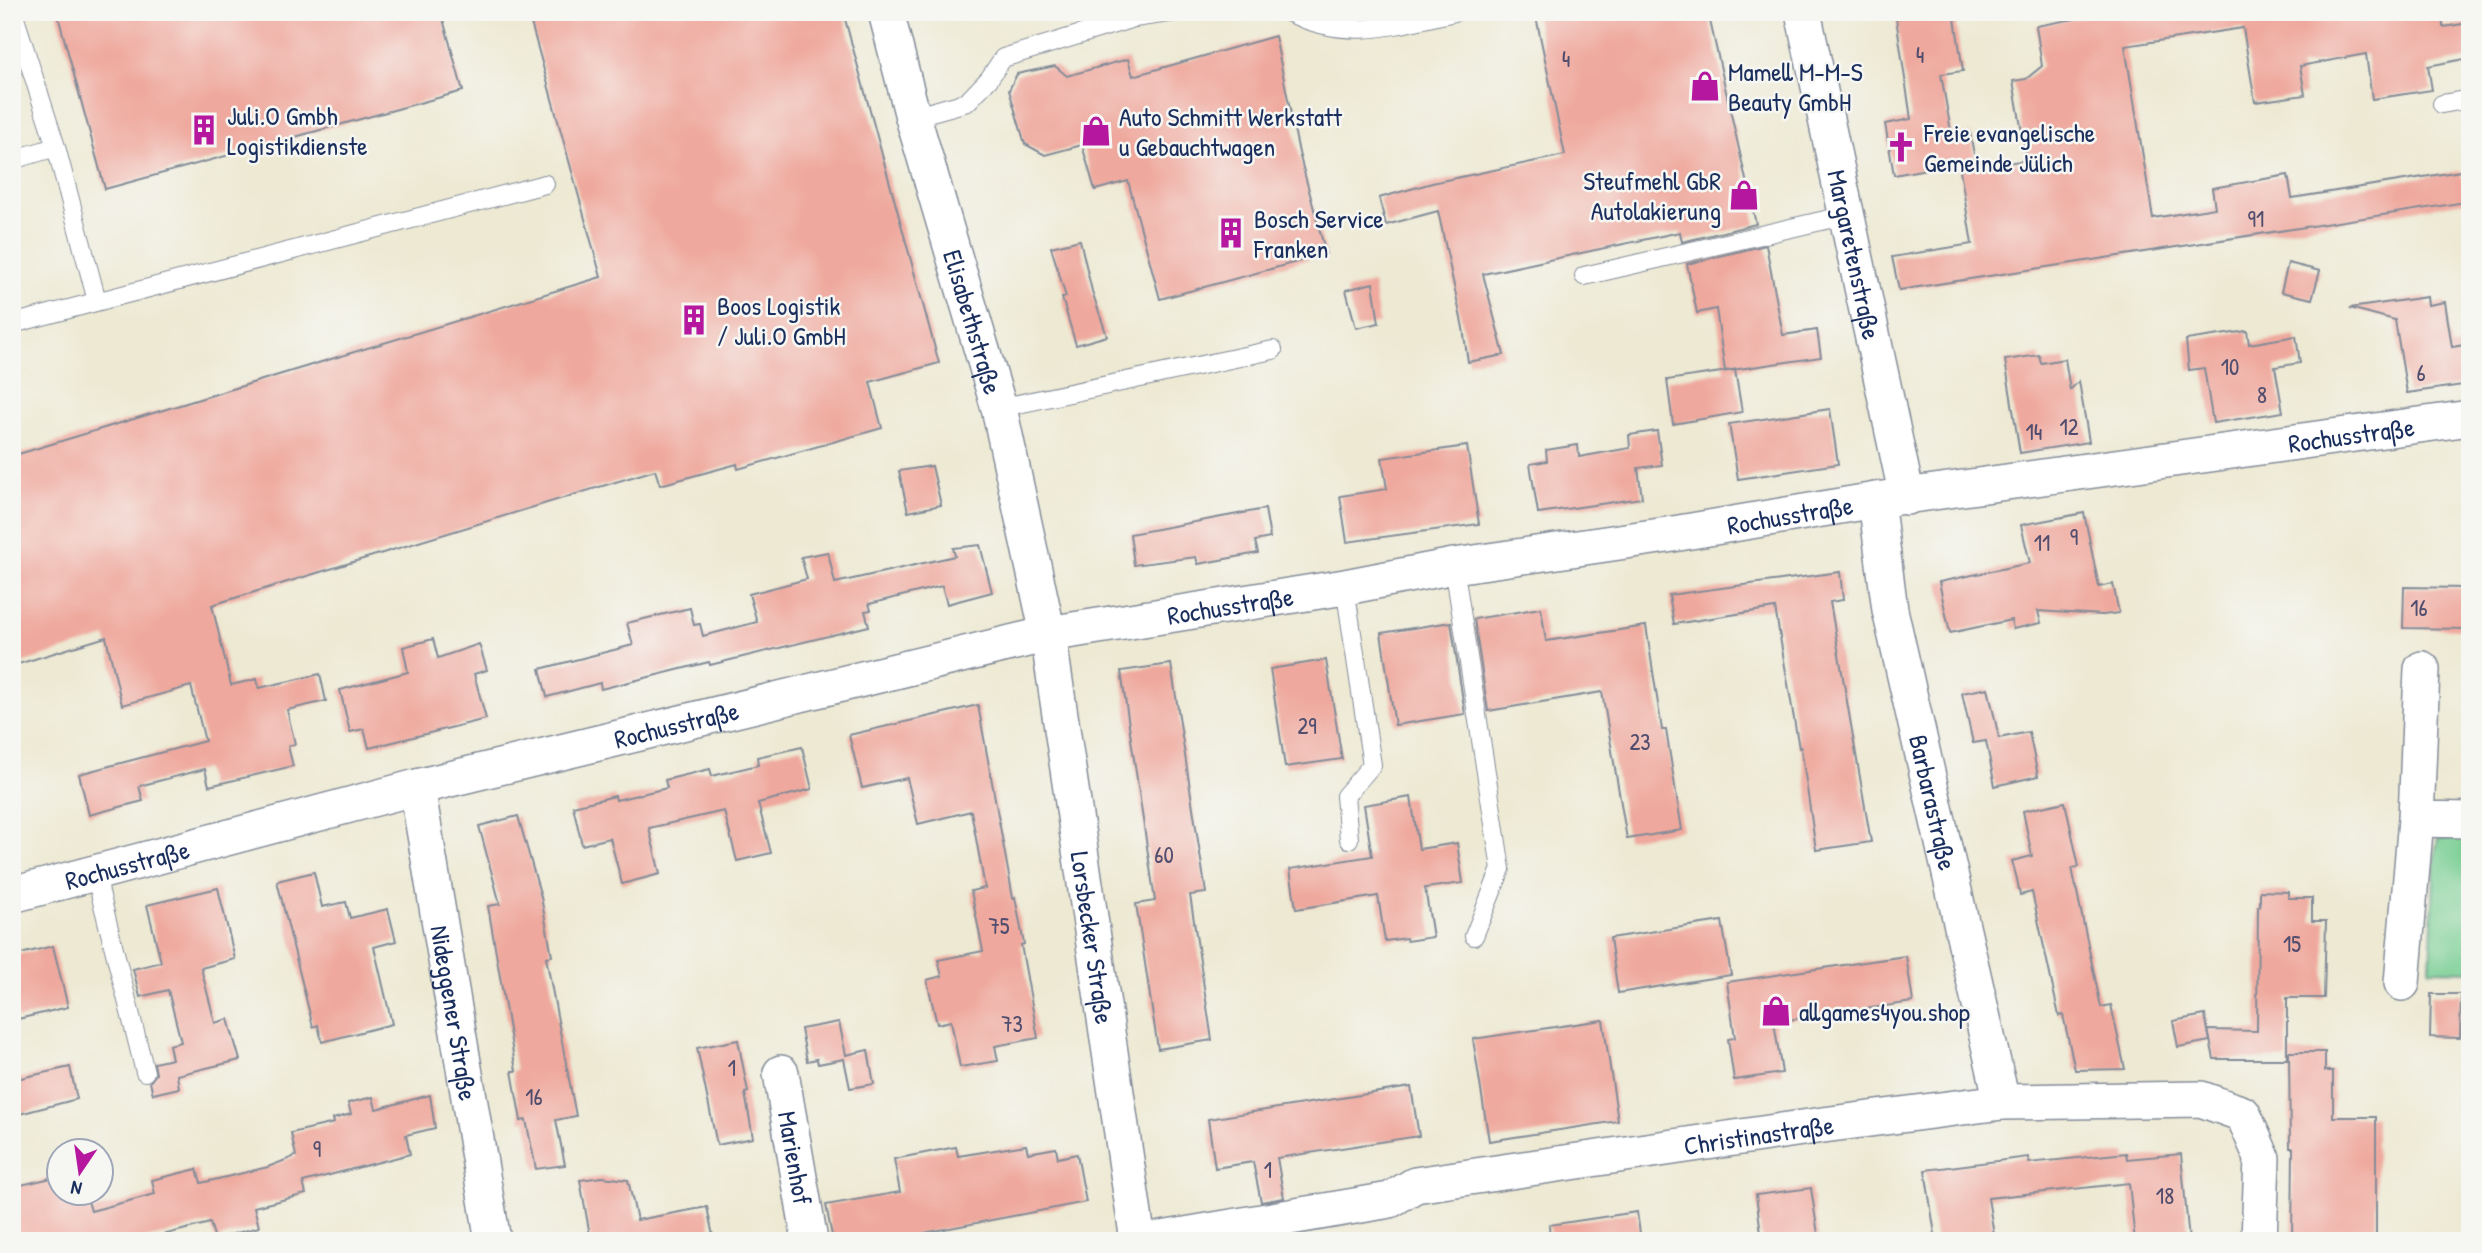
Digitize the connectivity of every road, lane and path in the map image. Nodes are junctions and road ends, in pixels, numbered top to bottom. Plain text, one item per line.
1 (13, 12) edge
2 (886, 12) edge
3 (1175, 12) edge
4 (1289, 12) edge
5 (1455, 12) edge
6 (1803, 12) edge
7 (2470, 99) edge
8 (2442, 104) dead end
9 (913, 117) junction
10 (57, 147) junction
11 (12, 160) edge
12 (545, 184) dead end
13 (1847, 215) junction
14 (1584, 276) dead end
15 (97, 301) junction
16 (12, 324) edge
17 (1273, 350) dead end
18 (999, 408) junction
19 (2470, 418) edge
20 (1892, 498) junction
21 (1454, 566) junction
22 (1345, 587) junction
23 (1048, 634) junction
24 (2422, 669) dead end
25 (417, 787) junction
26 (2416, 819) junction
27 (2470, 820) edge
28 (1349, 839) dead end
29 (95, 873) junction
30 (12, 895) edge
31 (1474, 936) dead end
32 (2402, 983) dead end
33 (145, 1072) dead end
34 (781, 1073) dead end
35 (2002, 1102) junction
36 (493, 1241) edge
37 (810, 1241) edge
38 (1138, 1241) edge
39 (1150, 1241) edge
40 (2259, 1241) edge

1 - 10 lane
2 - 9 street, Elisabethstraße
3 - 9 lane
4 - 5 lane
6 - 13 street, Margaretenstraße
7 - 8 lane
9 - 18 street, Elisabethstraße
10 - 11 lane
10 - 15 lane
12 - 15 lane
13 - 14 lane
13 - 20 street, Margaretenstraße
15 - 16 lane
17 - 18 lane
18 - 23 street, Elisabethstraße
19 - 20 street, Rochusstraße
20 - 21 street, Rochusstraße
20 - 35 street, Barbarastraße
21 - 22 street, Rochusstraße
21 - 31 lane
22 - 23 street, Rochusstraße
22 - 28 lane
23 - 25 street, Rochusstraße
23 - 38 street, Lorsbecker Straße
24 - 26 street
25 - 29 street, Rochusstraße
25 - 36 street, Nideggener Straße
26 - 27 street
26 - 32 street
29 - 30 street, Rochusstraße
29 - 33 lane
34 - 37 street, Marienhof
35 - 39 street, Christinastraße
35 - 40 street, Christinastraße

